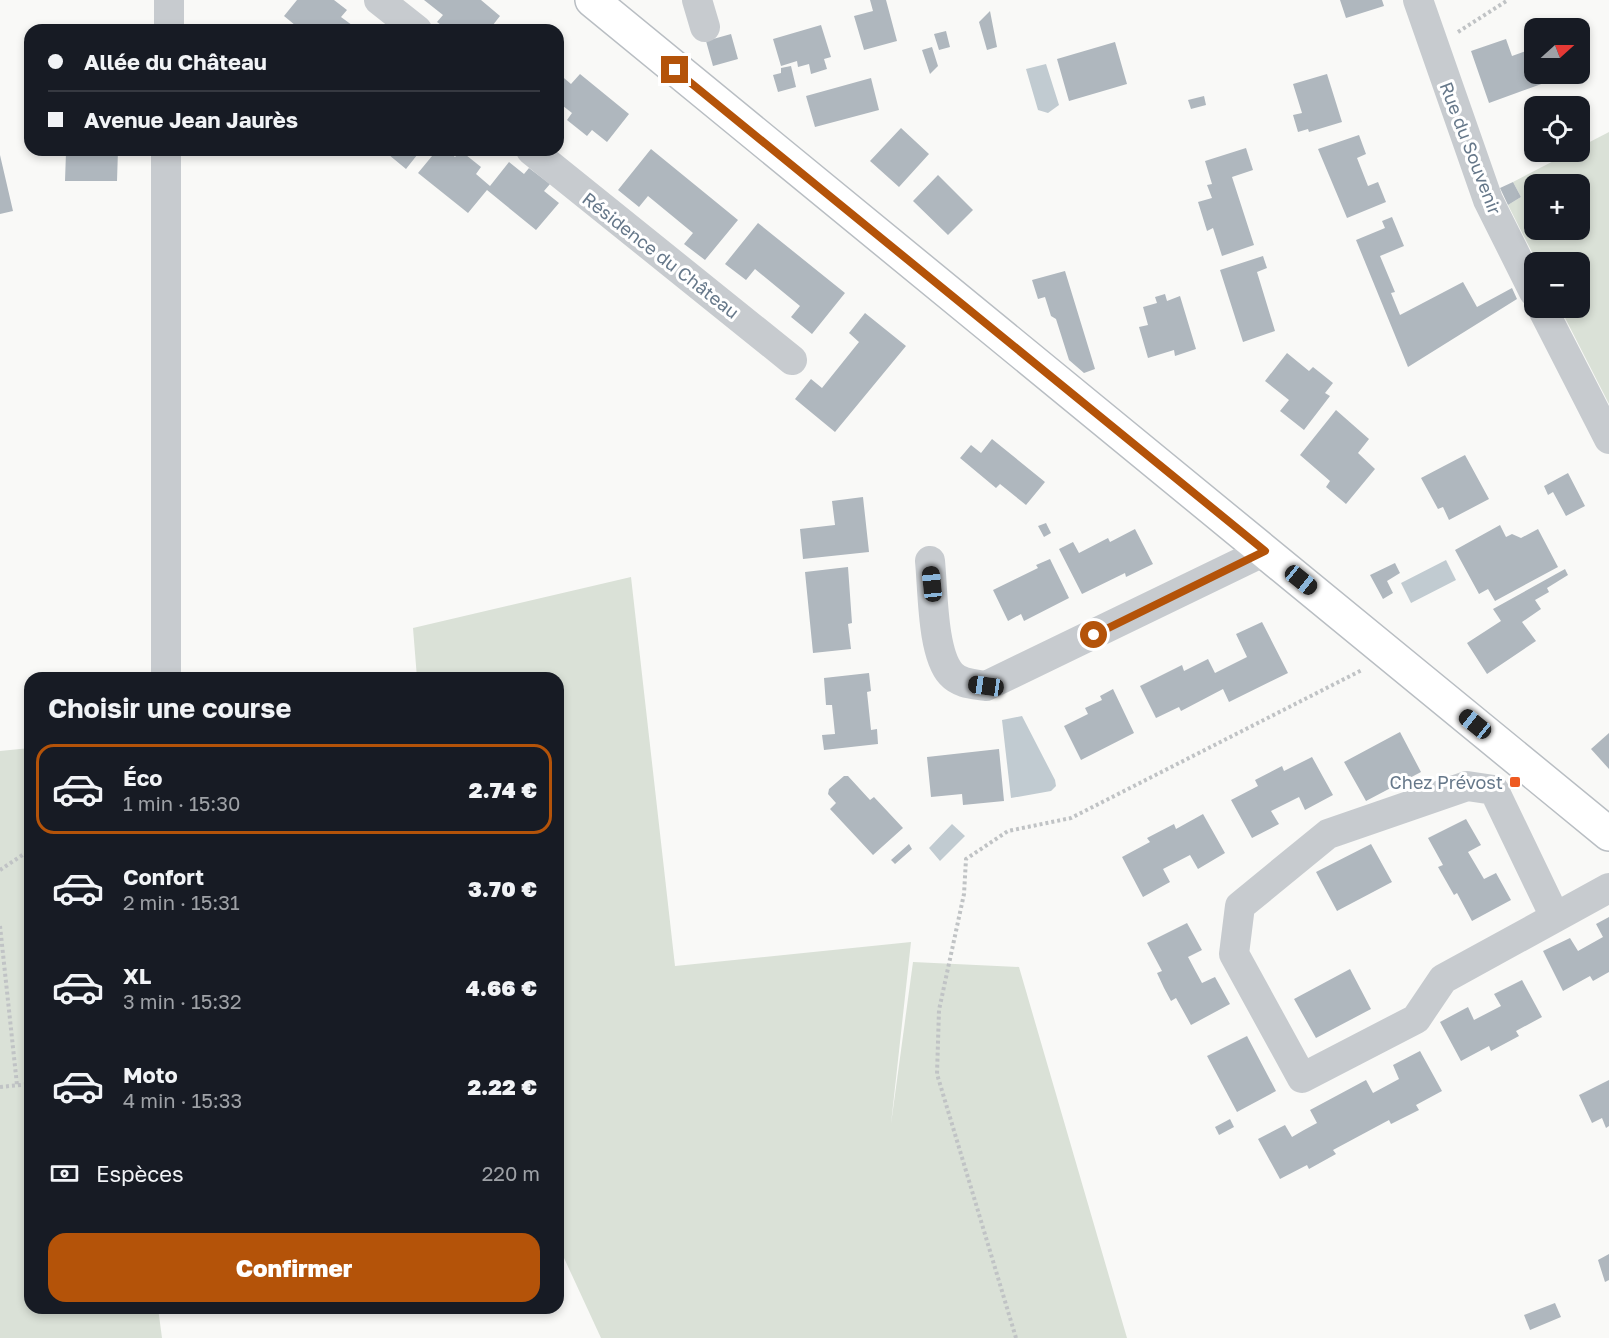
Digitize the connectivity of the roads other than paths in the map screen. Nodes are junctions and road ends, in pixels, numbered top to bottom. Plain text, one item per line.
1 (169, 0) edge
2 (380, 0) edge
3 (592, 0) edge
4 (1418, 0) edge
5 (169, 24) edge
6 (410, 24) edge
7 (166, 156) edge
8 (538, 156) edge
9 (1524, 272) edge
10 (1547, 318) edge
11 (792, 360) dead end
12 (1609, 440) edge
13 (1265, 551) junction
14 (930, 561) dead end
15 (166, 672) edge
16 (1609, 834) edge
17 (1609, 888) edge
18 (1555, 917) junction

1 - 5 street
2 - 6 street
3 - 13 main road
4 - 9 street, Rue du Souvenir
7 - 15 street
8 - 11 street, Résidence du Château
10 - 12 street
13 - 14 street
13 - 16 main road
17 - 18 street
18 - 18 street

